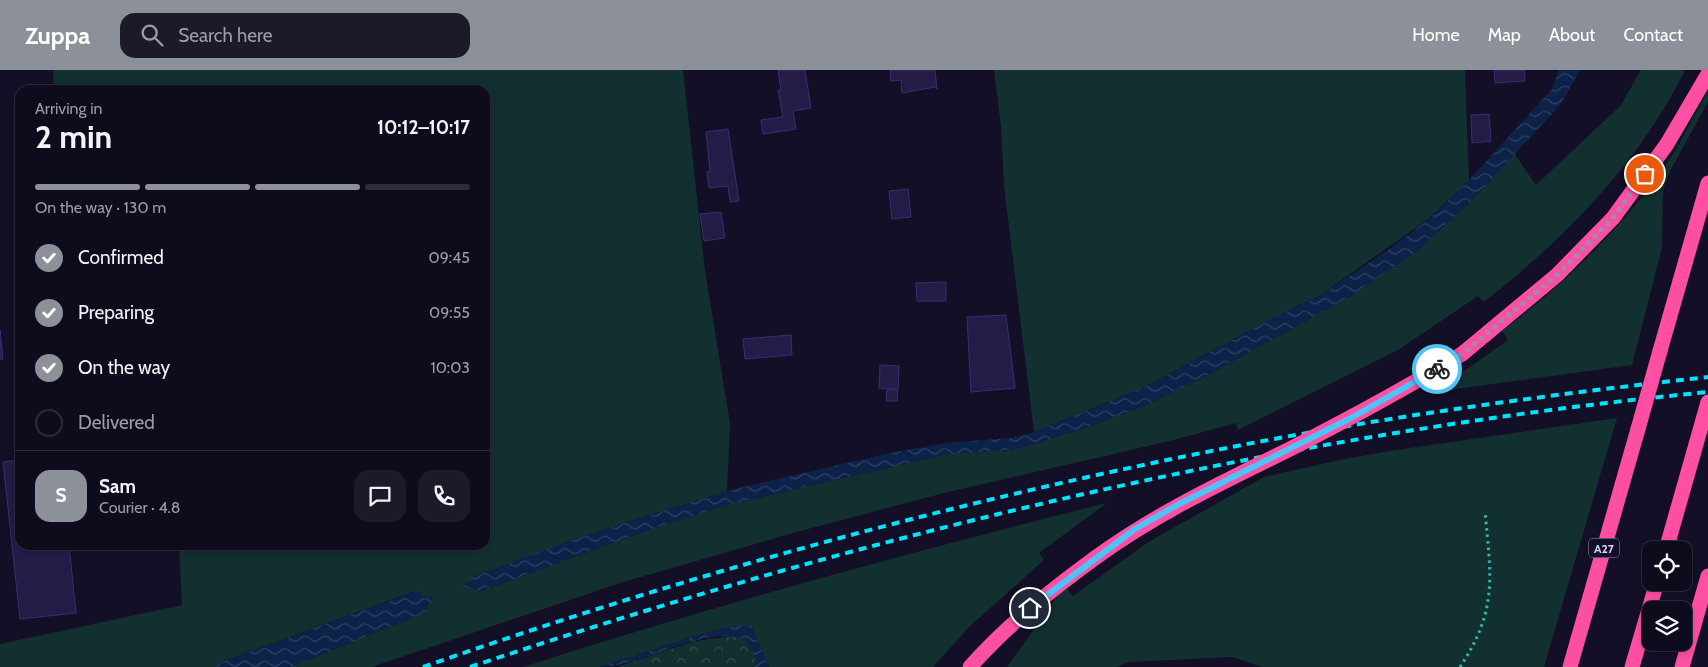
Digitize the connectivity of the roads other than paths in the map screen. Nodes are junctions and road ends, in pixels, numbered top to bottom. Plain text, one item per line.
1 (1708, 74) edge
2 (1708, 183) edge
3 (1708, 402) edge
4 (1669, 541) edge
5 (1708, 576) edge
6 (1653, 591) edge
7 (970, 667) edge
8 (1570, 667) edge
9 (1632, 667) edge
10 (1682, 667) edge

1 - 7 highway, bridge
2 - 8 highway, A27, bridge
3 - 4 highway
5 - 10 highway
6 - 9 highway

